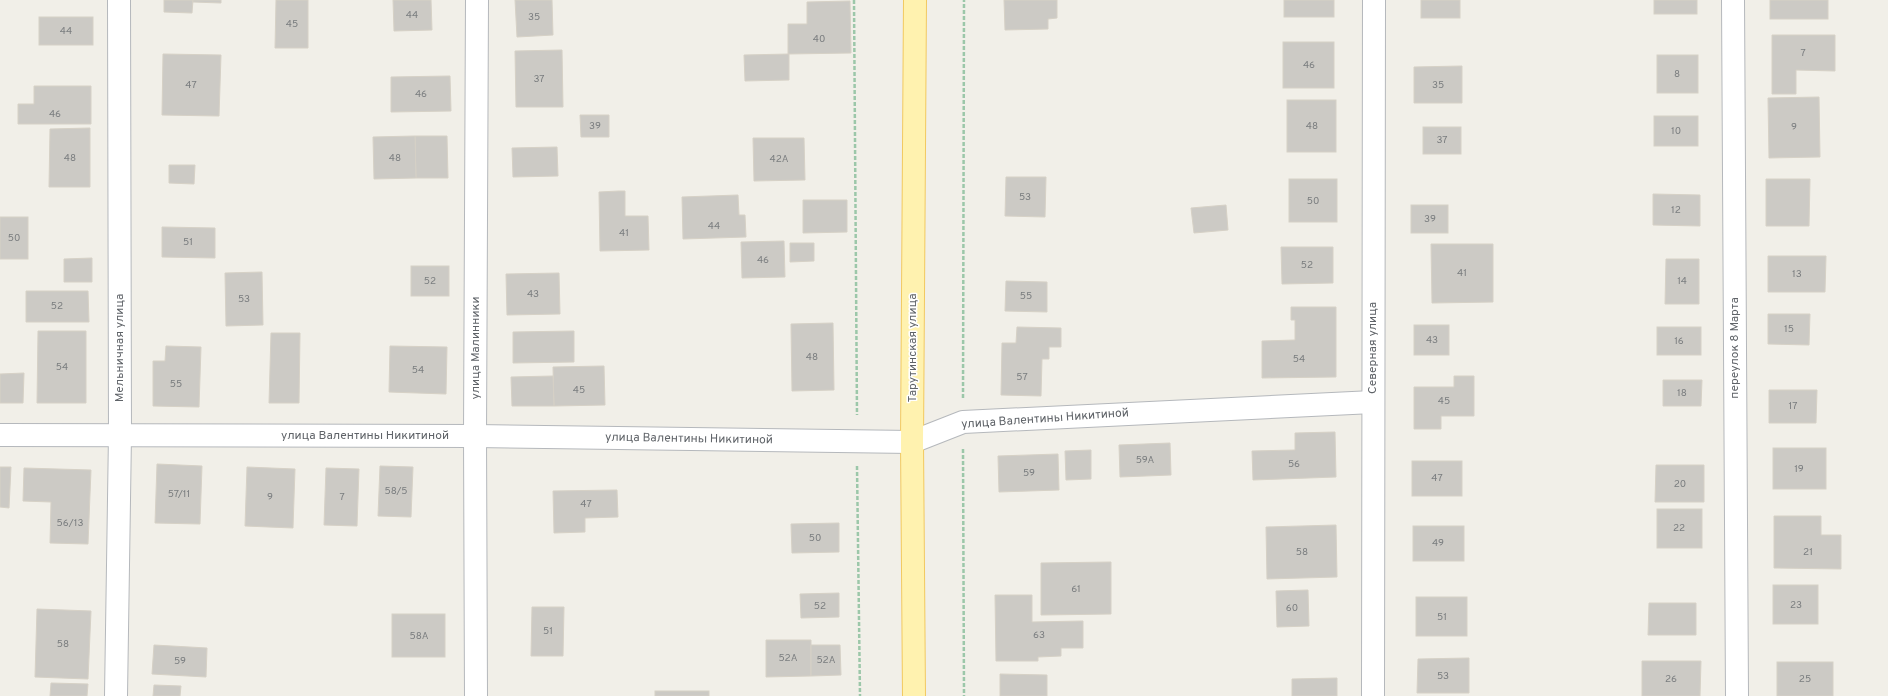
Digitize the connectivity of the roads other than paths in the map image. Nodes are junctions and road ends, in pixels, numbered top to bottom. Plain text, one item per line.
1 (119, 0) edge
2 (477, 0) edge
3 (915, 0) edge
4 (1374, 0) edge
5 (1733, 0) edge
6 (1373, 402) junction
7 (120, 434) junction
8 (0, 435) edge
9 (475, 436) junction
10 (912, 442) junction
11 (116, 696) edge
12 (476, 696) edge
13 (914, 696) edge
14 (1373, 696) edge
15 (1737, 696) edge

1 - 7 street, Мельничная улица
2 - 9 street, улица Малинники
3 - 10 main road, Тарутинская улица
4 - 6 street, Северная улица
5 - 15 street, переулок 8 Марта
6 - 10 street, улица Валентины Никитиной
6 - 14 street, Северная улица
7 - 8 street, улица Валентины Никитиной
7 - 9 street, улица Валентины Никитиной
7 - 11 street, Мельничная улица
9 - 10 street, улица Валентины Никитиной
9 - 12 street, улица Малинники
10 - 13 main road, Тарутинская улица

